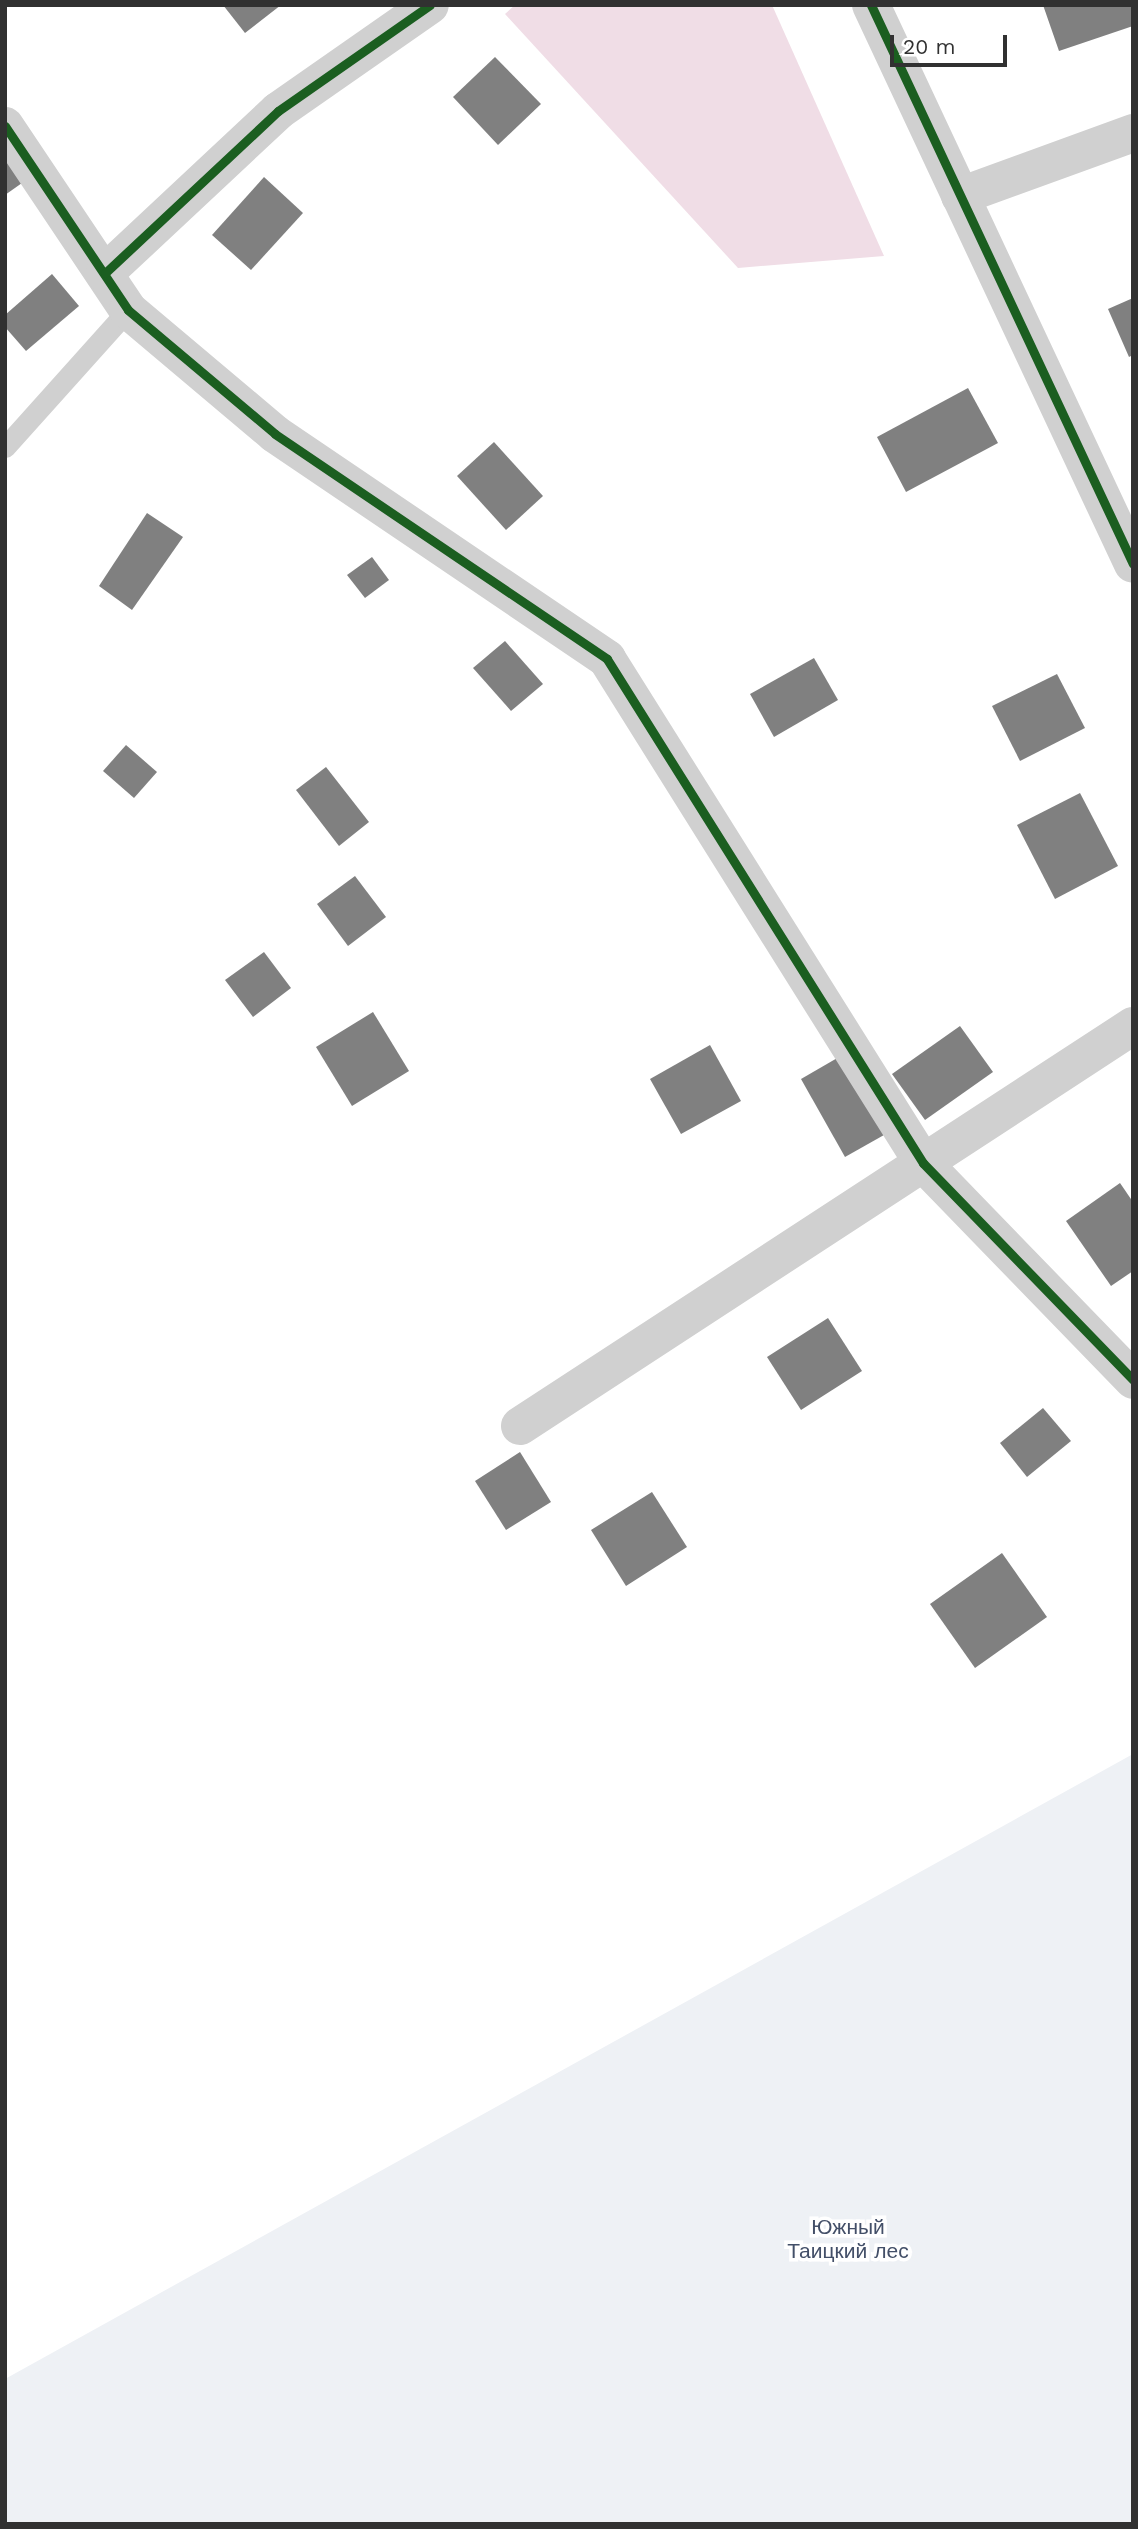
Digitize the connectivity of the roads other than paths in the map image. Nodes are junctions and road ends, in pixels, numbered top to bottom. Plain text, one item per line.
1 (430, 5) edge
2 (871, 5) edge
3 (5, 126) edge
4 (1133, 133) edge
5 (960, 196) junction
6 (105, 273) junction
7 (128, 310) junction
8 (5, 447) edge
9 (1133, 564) edge
10 (1133, 1026) edge
11 (923, 1163) junction
12 (1133, 1380) edge
13 (520, 1426) dead end

1 - 6 street
2 - 5 street
3 - 6 street
4 - 5 street
5 - 9 street
6 - 7 street
7 - 8 lane
7 - 11 street
10 - 11 street
11 - 12 street
11 - 13 street

